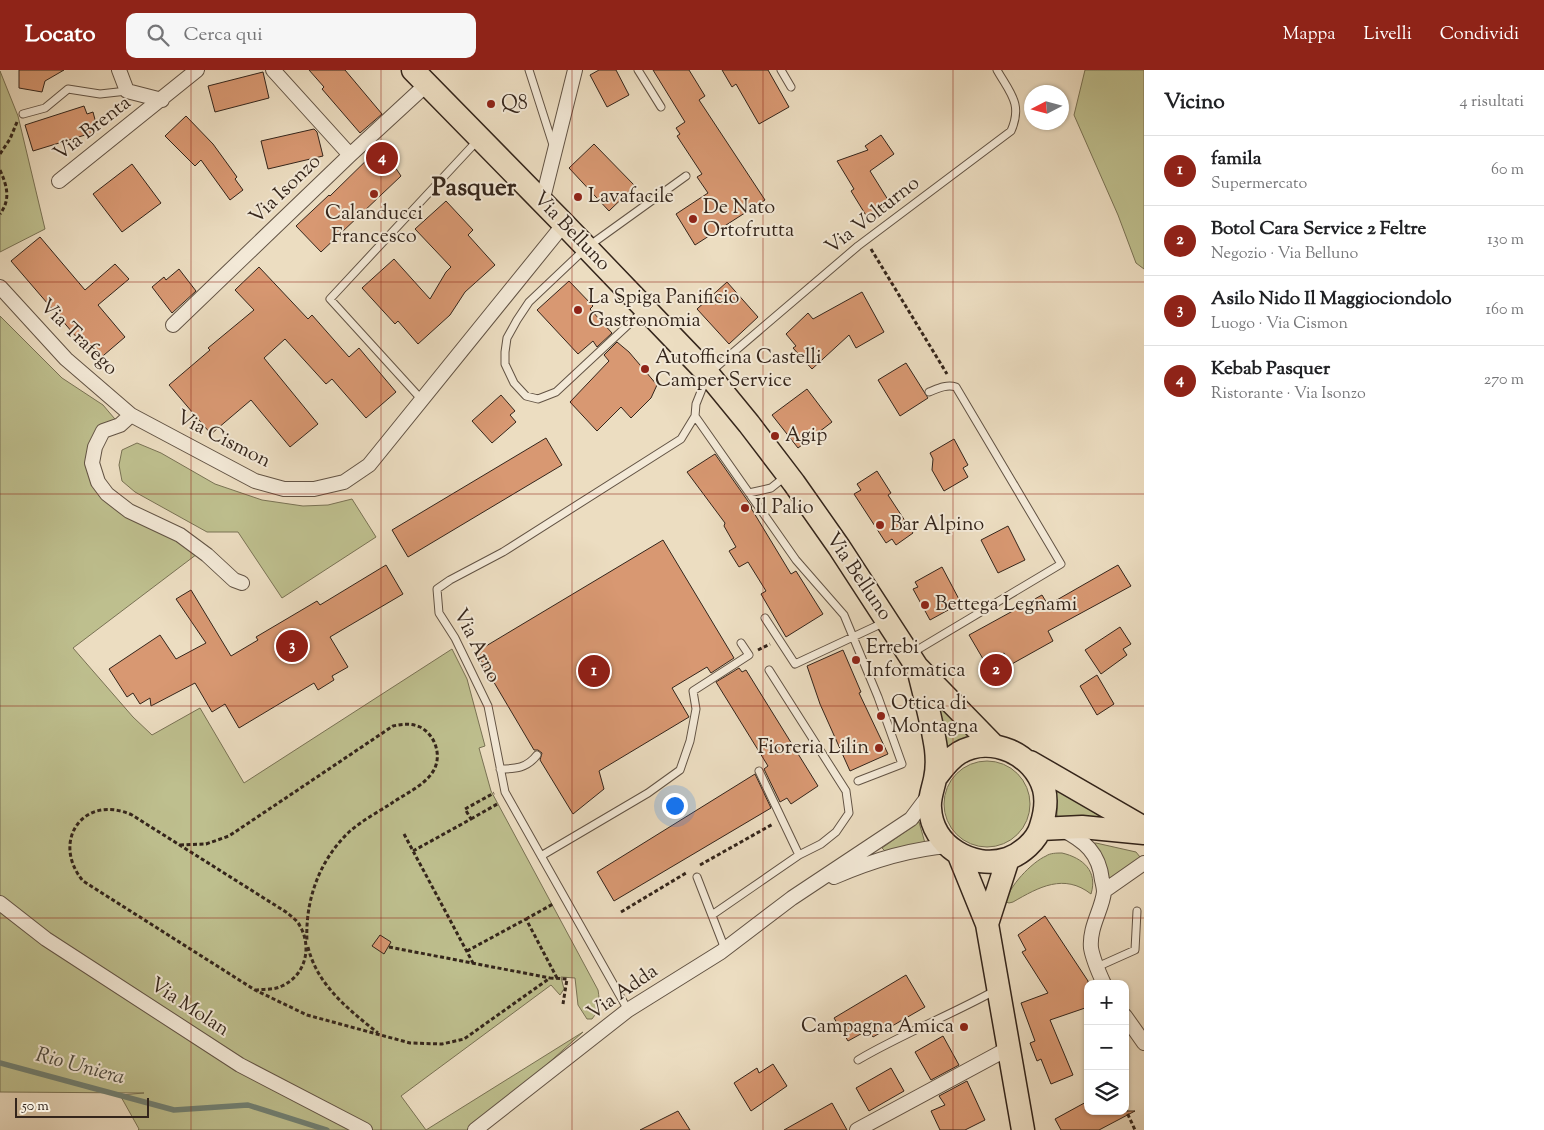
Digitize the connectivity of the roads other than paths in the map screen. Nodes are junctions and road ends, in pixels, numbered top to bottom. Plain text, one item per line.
1 (119, 70) edge
2 (197, 70) edge
3 (272, 70) edge
4 (529, 70) edge
5 (575, 70) edge
6 (638, 70) edge
7 (781, 70) edge
8 (997, 70) edge
9 (420, 77) edge
10 (791, 87) dead end
11 (127, 91) junction
12 (162, 100) junction
13 (661, 107) dead end
14 (23, 114) road end
15 (480, 139) junction
16 (555, 150) junction
17 (350, 155) junction
18 (686, 176) dead end
19 (59, 181) dead end
20 (542, 202) junction
21 (564, 224) junction
22 (586, 248) junction
23 (0, 287) edge
24 (646, 309) junction
25 (173, 325) dead end
26 (708, 374) junction
27 (929, 392) dead end
28 (422, 400) junction
29 (131, 415) junction
30 (695, 416) junction
31 (788, 475) junction
32 (749, 493) junction
33 (242, 583) dead end
34 (765, 618) dead end
35 (887, 621) junction
36 (852, 637) junction
37 (741, 643) dead end
38 (913, 660) junction
39 (769, 670) dead end
40 (994, 746) junction
41 (537, 755) dead end
42 (1022, 756) junction
43 (500, 769) junction
44 (759, 771) dead end
45 (858, 781) dead end
46 (933, 785) junction
47 (1050, 828) junction
48 (1144, 828) edge
49 (1144, 833) edge
50 (954, 851) junction
51 (799, 855) junction
52 (541, 856) junction
53 (1008, 858) junction
54 (1144, 862) edge
55 (697, 877) dead end
56 (1104, 891) junction
57 (797, 895) junction
58 (0, 903) edge
59 (1137, 911) dead end
60 (712, 915) junction
61 (987, 924) junction
62 (725, 949) junction
63 (1097, 967) junction
64 (1102, 980) edge
65 (998, 988) junction
66 (628, 1010) junction
67 (1129, 1022) edge
68 (1144, 1044) edge
69 (1009, 1048) junction
70 (858, 1060) dead end
71 (365, 1130) edge
72 (475, 1130) edge
73 (858, 1130) edge
74 (1023, 1130) edge

1 - 11 street
2 - 12 street, Via Brenta
3 - 17 street
4 - 16 lane
5 - 16 street
6 - 13 lane
7 - 10 lane
8 - 26 lane, Via Volturno
9 - 15 main road, Via Belluno
9 - 17 street, Via Isonzo
11 - 12 street
11 - 14 lane
12 - 19 street, Via Brenta
15 - 20 main road, Via Belluno
15 - 28 lane
16 - 20 street
17 - 25 street, Via Isonzo
18 - 22 lane
20 - 21 main road, Via Belluno
21 - 22 main road, Via Belluno
21 - 28 street, Via Cismon
22 - 24 main road, Via Belluno
22 - 24 lane
23 - 29 street, Via Trafego
24 - 26 main road, Via Belluno
26 - 30 lane, Via Arno
26 - 31 main road, Via Belluno
27 - 38 lane
28 - 29 street, Via Cismon
29 - 33 street
30 - 32 lane
30 - 43 lane, Via Arno
31 - 32 lane
31 - 35 main road, Via Belluno
32 - 36 lane
34 - 36 lane
35 - 36 lane
35 - 38 main road, Via Belluno
36 - 45 lane
37 - 52 lane
38 - 40 main road, Via Belluno
38 - 46 main road, Via Belluno
39 - 51 lane
40 - 42 main road, Via Belluno
40 - 46 main road, Via Belluno
41 - 43 lane
42 - 47 main road, Via Belluno
42 - 48 main road
43 - 52 lane, Via Arno
44 - 51 lane
46 - 50 main road, Via Belluno
46 - 57 street, Via Adda
47 - 49 main road
47 - 53 main road, Via Belluno
47 - 56 street
50 - 53 main road, Via Belluno
50 - 57 street, Via Adda
50 - 61 main road
51 - 60 lane
52 - 66 lane, Via Arno
53 - 61 main road
54 - 56 street
55 - 60 lane
56 - 63 street
57 - 62 street, Via Adda
58 - 71 street, Via Molan
59 - 63 lane
60 - 62 lane
61 - 65 main road
62 - 66 street, Via Adda
63 - 64 street
65 - 69 main road
65 - 70 lane
66 - 72 street, Via Adda
67 - 68 street
69 - 73 street
69 - 74 main road

